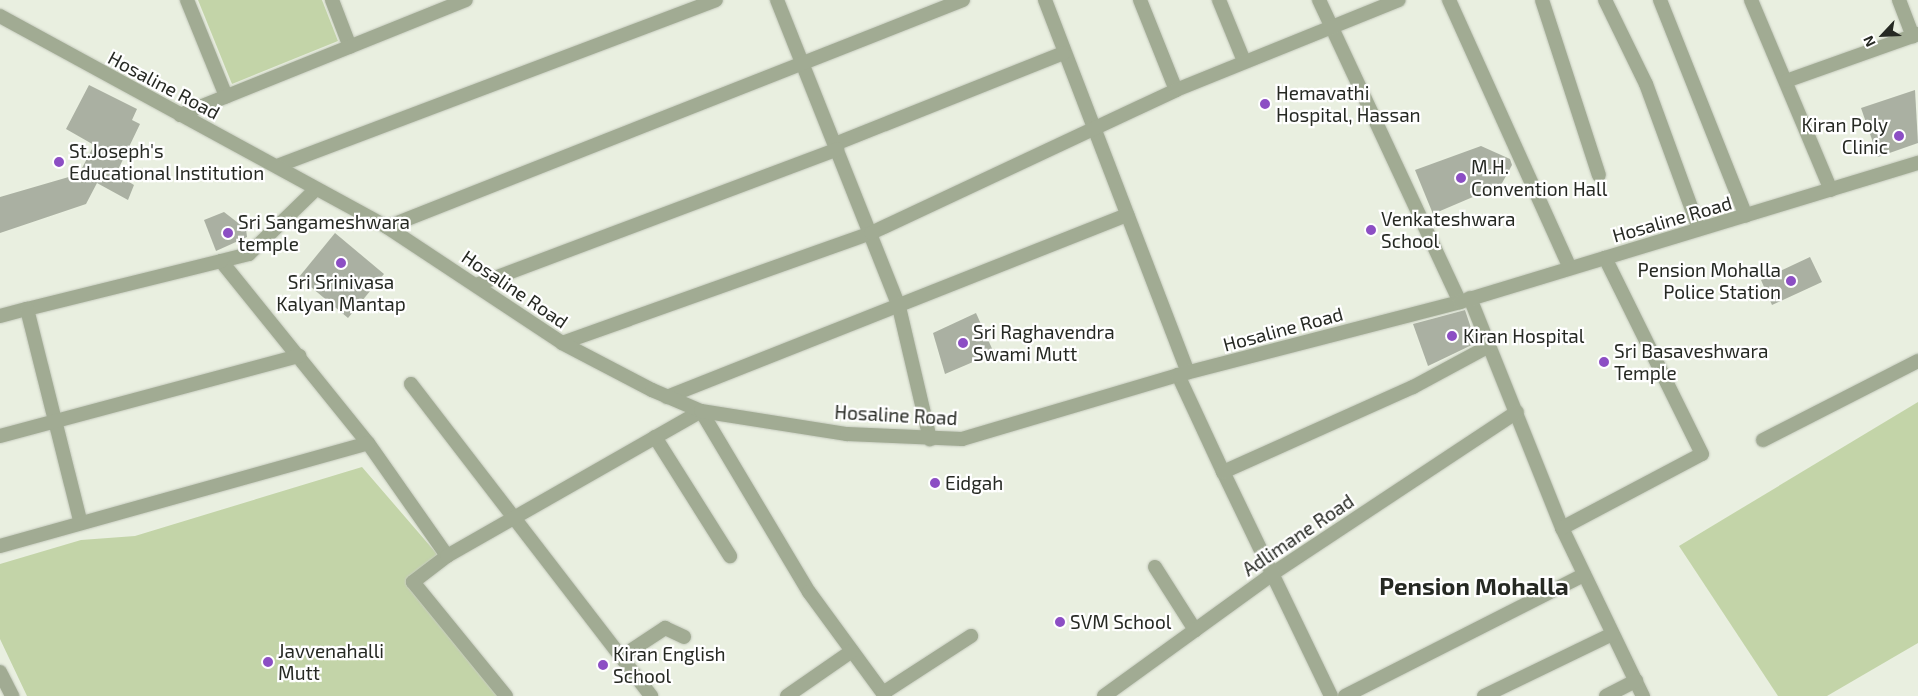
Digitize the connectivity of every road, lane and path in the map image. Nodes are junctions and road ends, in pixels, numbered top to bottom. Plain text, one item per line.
1 (187, 0) edge
2 (332, 0) edge
3 (466, 0) edge
4 (716, 0) edge
5 (777, 0) edge
6 (963, 0) edge
7 (1044, 0) edge
8 (1140, 0) edge
9 (1219, 0) edge
10 (1319, 0) edge
11 (1399, 0) edge
12 (1449, 0) edge
13 (1542, 0) edge
14 (1605, 0) edge
15 (1660, 0) edge
16 (1752, 0) edge
17 (1899, 0) edge
18 (0, 16) edge
19 (1330, 25) junction
20 (1916, 35) edge
21 (350, 46) junction
22 (1064, 53) junction
23 (1244, 61) junction
24 (803, 64) junction
25 (1786, 81) junction
26 (1176, 90) junction
27 (226, 96) junction
28 (180, 115) junction
29 (1095, 127) junction
30 (836, 147) junction
31 (1918, 163) edge
32 (277, 166) junction
33 (1599, 175) dead end
34 (315, 190) junction
35 (1831, 190) junction
36 (1127, 215) junction
37 (1746, 216) junction
38 (387, 227) junction
39 (1699, 229) junction
40 (871, 233) junction
41 (1606, 258) junction
42 (222, 261) junction
43 (1570, 268) junction
44 (476, 285) junction
45 (1465, 300) junction
46 (899, 307) junction
47 (27, 309) junction
48 (0, 316) edge
49 (562, 343) junction
50 (1490, 346) junction
51 (299, 356) junction
52 (1918, 361) edge
53 (1183, 374) junction
54 (411, 384) dead end
55 (667, 397) junction
56 (701, 411) junction
57 (1517, 412) junction
58 (56, 422) junction
59 (0, 436) edge
60 (655, 437) junction
61 (930, 439) junction
62 (1763, 440) dead end
63 (368, 443) junction
64 (1223, 472) junction
65 (511, 519) junction
66 (80, 520) junction
67 (1562, 528) junction
68 (0, 546) edge
69 (447, 556) junction
70 (730, 556) dead end
71 (1154, 566) dead end
72 (1275, 572) junction
73 (1584, 575) junction
74 (1195, 630) junction
75 (1612, 634) junction
76 (971, 636) dead end
77 (684, 637) dead end
78 (852, 651) junction
79 (621, 657) junction
80 (0, 672) edge
81 (1636, 681) junction
82 (884, 694) edge
83 (12, 696) edge
84 (506, 696) edge
85 (652, 696) edge
86 (787, 696) edge
87 (1104, 696) edge
88 (1331, 696) edge
89 (1345, 696) edge
90 (1484, 696) edge
91 (1606, 696) edge
92 (1643, 696) edge

1 - 27 street
2 - 21 street
3 - 21 street
4 - 32 street
5 - 24 street
6 - 24 street
7 - 22 street
8 - 26 street
9 - 23 street
10 - 19 street
11 - 19 street
12 - 43 street
13 - 33 street
14 - 39 street
15 - 37 street
16 - 25 street
17 - 20 street
18 - 28 street, Hosaline Road
19 - 23 street
19 - 45 street
20 - 25 street
21 - 27 street
22 - 29 street
22 - 30 street
23 - 26 street
24 - 30 street
24 - 38 street
25 - 35 street
26 - 29 street
27 - 28 street
28 - 32 street, Hosaline Road
29 - 36 street
29 - 40 street
30 - 40 street
30 - 44 street
31 - 35 street, Hosaline Road
32 - 34 street, Hosaline Road
34 - 38 street, Hosaline Road
34 - 42 street
35 - 37 street, Hosaline Road
36 - 46 street
36 - 53 street
37 - 39 street, Hosaline Road
38 - 44 street, Hosaline Road
39 - 41 street, Hosaline Road
40 - 46 street
40 - 49 street
41 - 43 street, Hosaline Road
41 - 67 street
42 - 47 street
42 - 51 street
43 - 45 street, Hosaline Road
44 - 49 street, Hosaline Road
45 - 50 street
45 - 53 street, Hosaline Road
46 - 55 street
46 - 61 street
47 - 48 street
47 - 58 street
49 - 55 street, Hosaline Road
50 - 57 street
50 - 64 street
51 - 58 street
51 - 63 street
52 - 62 street
53 - 61 street, Hosaline Road
53 - 64 street
54 - 65 street
55 - 56 street, Hosaline Road
56 - 60 street
56 - 61 street, Hosaline Road
56 - 78 street
57 - 67 street
57 - 72 street, Adlimane Road
58 - 59 street
58 - 66 street
60 - 65 street
60 - 70 street
63 - 66 street
63 - 69 street
64 - 72 street
65 - 69 street
65 - 79 street
66 - 68 street
67 - 73 street
69 - 84 street
71 - 74 street
72 - 74 street, Adlimane Road
72 - 88 street
73 - 75 street
73 - 89 street
74 - 87 street, Adlimane Road
75 - 81 street
75 - 90 street
76 - 82 street
77 - 79 street
78 - 82 street
78 - 86 street
79 - 85 street
80 - 83 street
81 - 91 street
81 - 92 street

